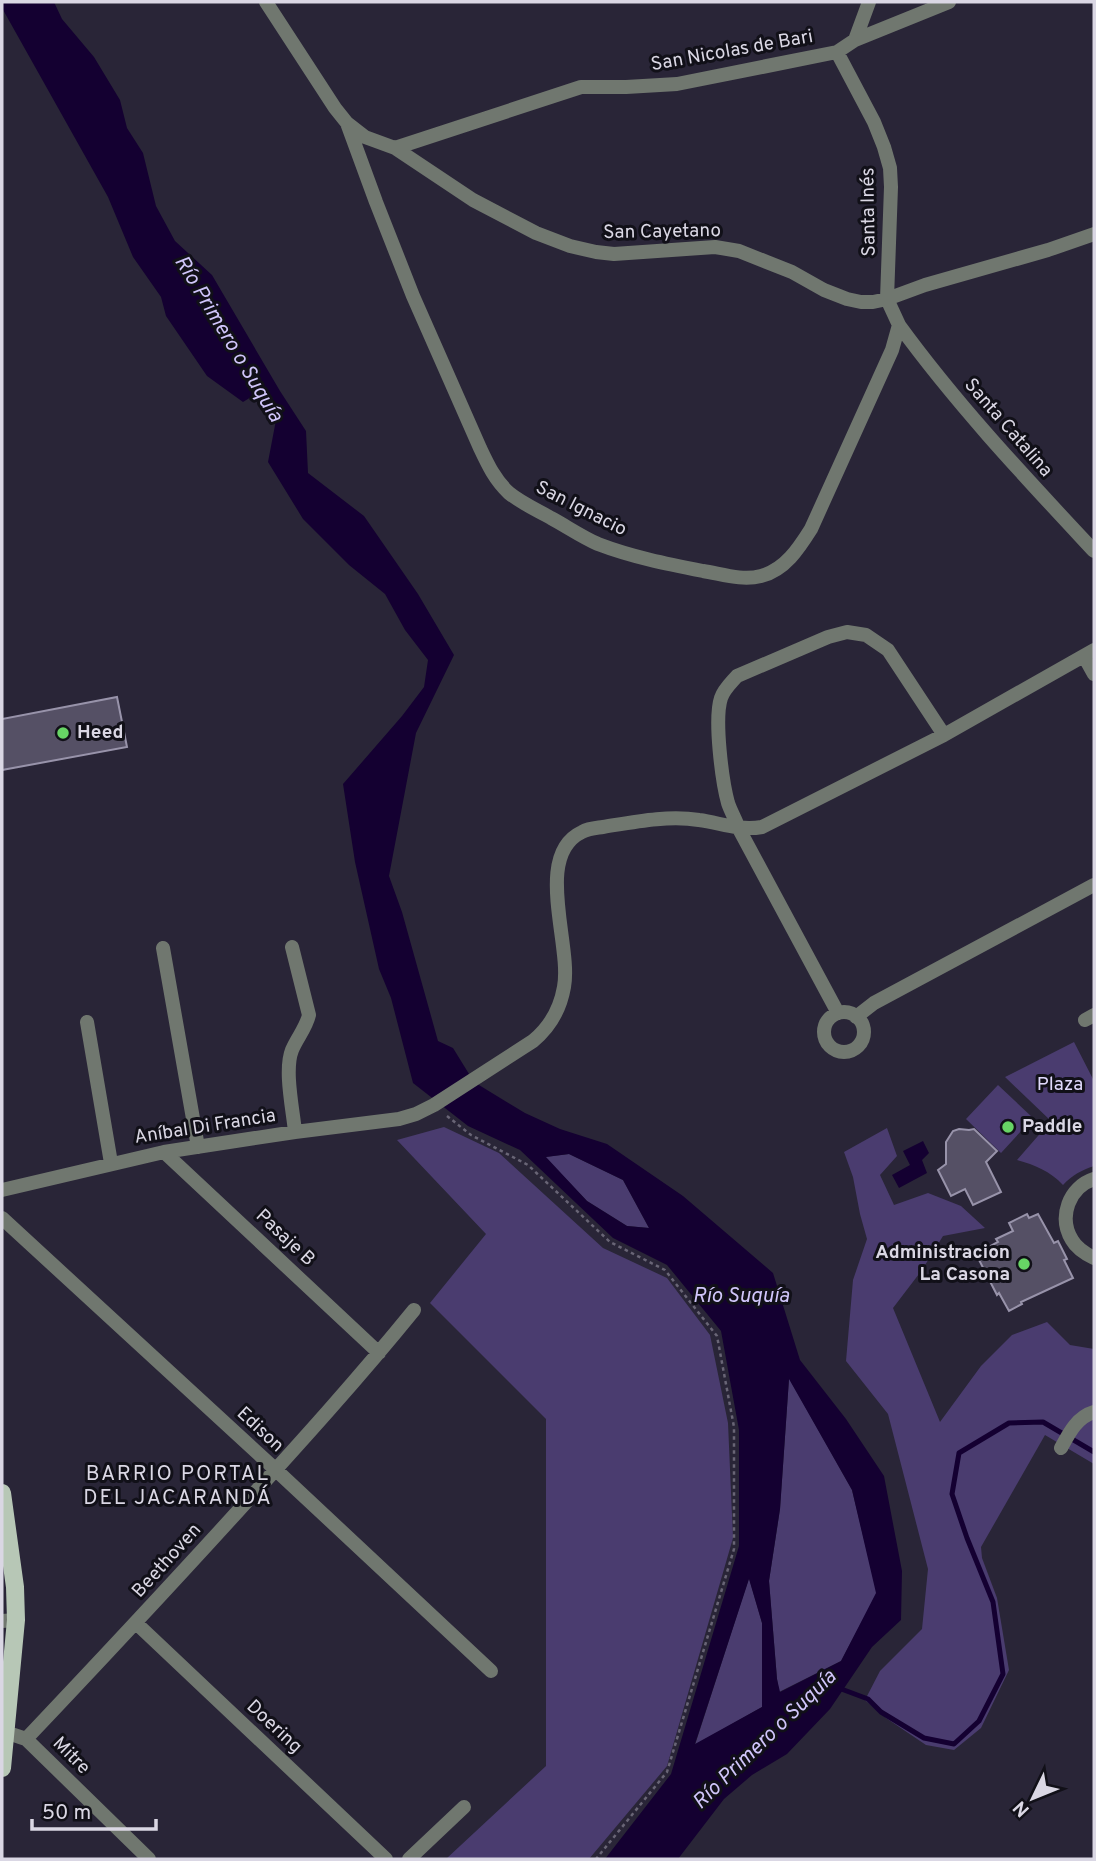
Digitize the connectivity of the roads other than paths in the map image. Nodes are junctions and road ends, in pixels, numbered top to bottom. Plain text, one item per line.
1 (266, 2) edge
2 (869, 2) edge
3 (949, 2) edge
4 (855, 40) junction
5 (838, 52) junction
6 (347, 123) junction
7 (395, 148) junction
8 (1094, 234) edge
9 (887, 299) junction
10 (900, 325) junction
11 (1094, 551) edge
12 (1089, 653) edge
13 (1094, 674) edge
14 (944, 734) junction
15 (739, 829) junction
16 (1094, 885) edge
17 (292, 947) dead end
18 (163, 948) dead end
19 (838, 1013) junction
20 (856, 1017) junction
21 (87, 1022) dead end
22 (295, 1132) junction
23 (198, 1147) junction
24 (164, 1152) junction
25 (111, 1163) junction
26 (1094, 1179) edge
27 (2, 1190) edge
28 (2, 1218) edge
29 (1094, 1258) edge
30 (414, 1310) dead end
31 (379, 1353) junction
32 (1094, 1412) edge
33 (1061, 1447) dead end
34 (276, 1470) junction
35 (2, 1493) edge
36 (9, 1620) edge
37 (136, 1623) junction
38 (491, 1671) dead end
39 (3, 1731) edge
40 (26, 1739) junction
41 (2, 1768) edge
42 (464, 1807) dead end
43 (149, 1859) edge
44 (386, 1859) edge
45 (409, 1859) edge

1 - 6 street, San Cayetano
2 - 4 street
3 - 4 street, San Nicolas de Bari
4 - 5 street, San Nicolas de Bari
5 - 7 street, San Nicolas de Bari
5 - 9 street, Santa Inés
6 - 7 street, San Cayetano
6 - 10 street, San Ignacio
7 - 9 street, San Cayetano
8 - 9 street, San Cayetano
9 - 10 street
10 - 11 street, Santa Catalina
12 - 13 street
12 - 14 street
14 - 15 street
14 - 15 street
15 - 19 street
15 - 22 street, Aníbal Di Francia
16 - 20 street
17 - 22 street
18 - 23 street
19 - 20 street
19 - 20 street
21 - 25 street
22 - 23 street, Aníbal Di Francia
23 - 24 street, Aníbal Di Francia
24 - 25 street, Aníbal Di Francia
24 - 31 street, Pasaje B
25 - 27 street, Aníbal Di Francia
26 - 29 street
28 - 34 street, Edison
30 - 31 street, Beethoven
31 - 34 street, Beethoven
32 - 33 street
34 - 37 street, Beethoven
34 - 38 street, Edison
35 - 36 main road
36 - 39 main road
37 - 40 street, Beethoven
37 - 44 street, Doering
39 - 40 street
39 - 41 main road
40 - 43 street, Mitre
42 - 45 street

